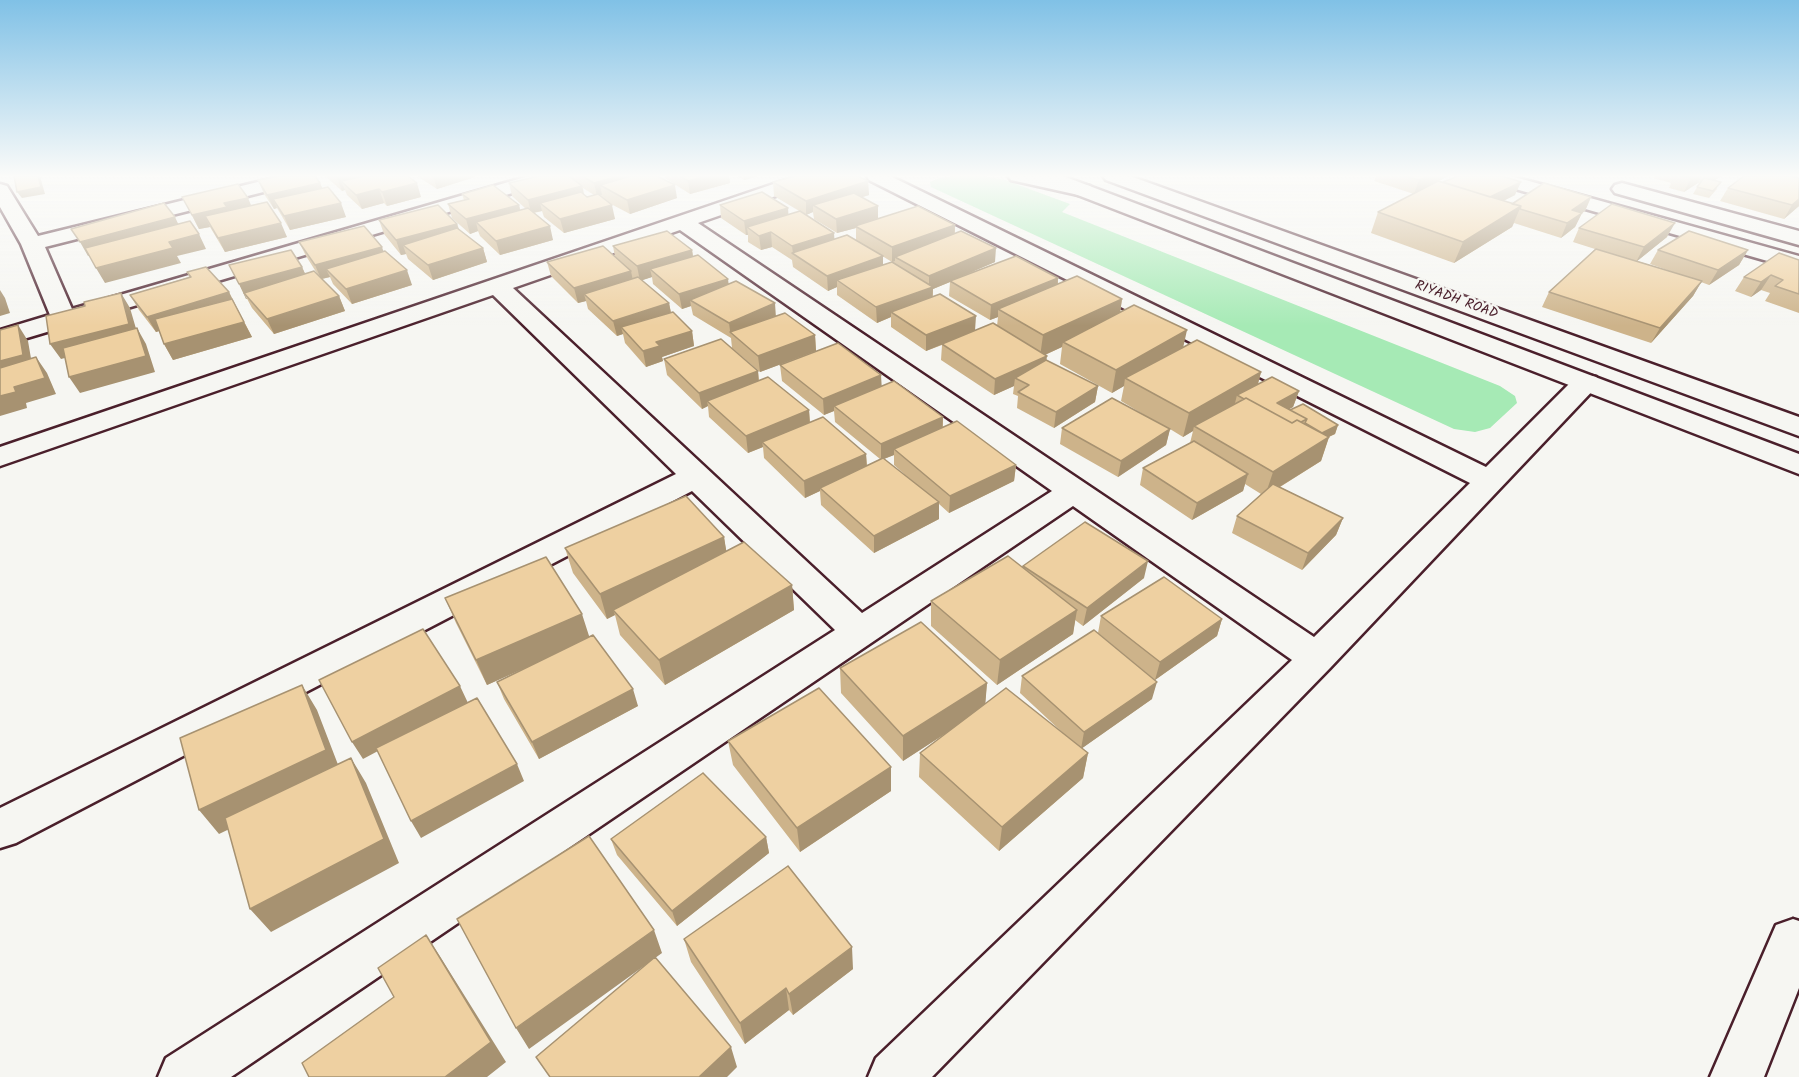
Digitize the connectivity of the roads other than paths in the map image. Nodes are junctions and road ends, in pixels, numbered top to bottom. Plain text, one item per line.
1 (21, 226) edge
2 (103, 226) edge
3 (379, 226) edge
4 (666, 226) edge
5 (689, 226) edge
6 (977, 226) edge
7 (1179, 226) edge
8 (1250, 226) edge
9 (1669, 226) edge
10 (1757, 226) edge
11 (1799, 238) edge
12 (32, 244) junction
13 (1799, 263) edge
14 (497, 286) junction
15 (64, 319) junction
16 (0, 338) edge
17 (1586, 383) junction
18 (1799, 427) edge
19 (0, 457) edge
20 (1799, 465) edge
21 (697, 476) junction
22 (1490, 481) junction
23 (1076, 490) junction
24 (859, 632) junction
25 (1317, 658) junction
26 (0, 829) edge
27 (1799, 945) edge
28 (185, 1077) edge
29 (895, 1077) edge
30 (1737, 1077) edge

1 - 12 street
2 - 12 street
3 - 15 street
4 - 14 street
5 - 23 street
6 - 22 street
7 - 17 street
8 - 18 street, RIYADH ROAD
9 - 13 street
10 - 11 street
12 - 15 street
14 - 19 street
14 - 21 street
15 - 16 street
17 - 20 street
17 - 22 street
21 - 24 street
21 - 26 street
22 - 25 street
23 - 24 street
23 - 25 street
24 - 28 street
25 - 29 street
27 - 30 street

